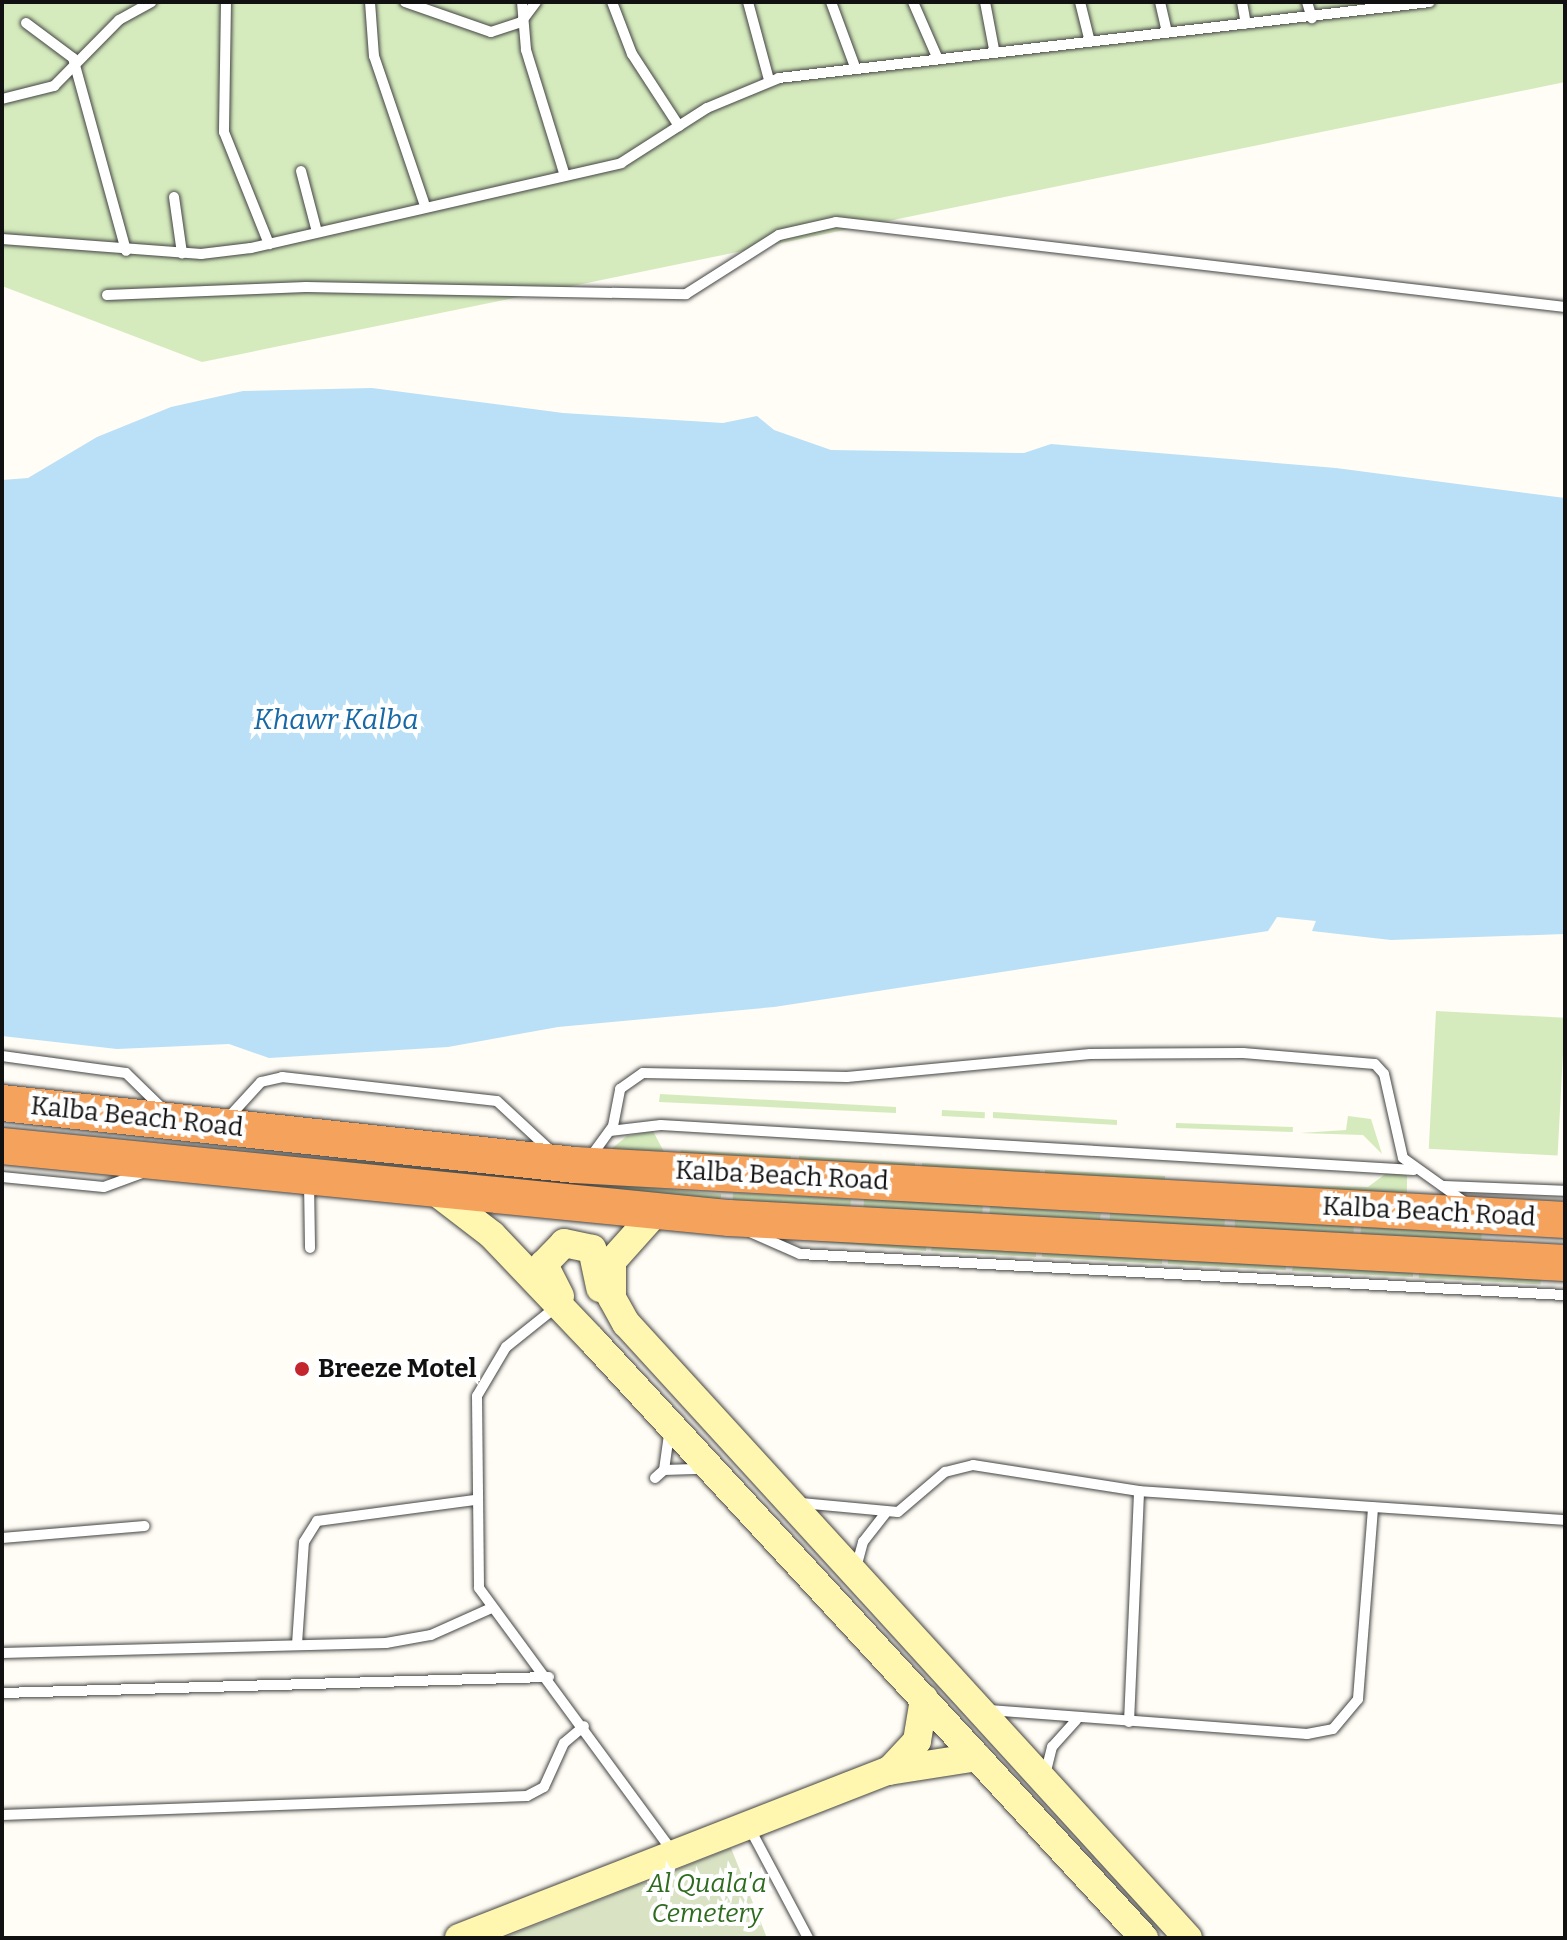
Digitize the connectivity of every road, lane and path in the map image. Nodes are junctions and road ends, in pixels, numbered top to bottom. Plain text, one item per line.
1 (151, 2) edge
2 (226, 2) edge
3 (370, 2) edge
4 (405, 2) edge
5 (522, 2) edge
6 (536, 2) edge
7 (612, 2) edge
8 (748, 2) edge
9 (831, 2) edge
10 (913, 2) edge
11 (985, 2) edge
12 (1080, 2) edge
13 (1160, 2) edge
14 (1242, 2) edge
15 (1307, 2) edge
16 (1430, 2) edge
17 (1410, 4) edge
18 (1312, 18) junction
19 (523, 20) junction
20 (26, 23) dead end
21 (1246, 24) junction
22 (1166, 29) junction
23 (1089, 37) junction
24 (994, 49) junction
25 (937, 57) junction
26 (75, 64) junction
27 (855, 67) junction
28 (769, 80) junction
29 (2, 99) edge
30 (679, 126) junction
31 (301, 171) dead end
32 (564, 173) junction
33 (174, 197) dead end
34 (424, 203) junction
35 (317, 232) junction
36 (2, 239) edge
37 (269, 244) junction
38 (126, 251) junction
39 (182, 253) junction
40 (107, 295) dead end
41 (1565, 307) edge
42 (2, 1056) edge
43 (2, 1103) edge
44 (175, 1122) junction
45 (220, 1127) junction
46 (610, 1131) junction
47 (3, 1156) edge
48 (580, 1165) junction
49 (1416, 1171) junction
50 (309, 1180) junction
51 (1441, 1185) junction
52 (1565, 1191) edge
53 (436, 1192) junction
54 (656, 1212) junction
55 (1484, 1215) junction
56 (729, 1218) junction
57 (1565, 1220) edge
58 (310, 1248) dead end
59 (1565, 1263) edge
60 (1565, 1295) edge
61 (556, 1307) junction
62 (635, 1335) junction
63 (592, 1340) junction
64 (669, 1421) junction
65 (714, 1471) junction
66 (1139, 1491) junction
67 (784, 1498) junction
68 (475, 1500) junction
69 (1373, 1508) junction
70 (885, 1514) junction
71 (1565, 1520) edge
72 (144, 1526) dead end
73 (2, 1538) edge
74 (856, 1576) junction
75 (489, 1609) junction
76 (297, 1644) junction
77 (2, 1653) edge
78 (549, 1677) junction
79 (2, 1693) edge
80 (924, 1699) junction
81 (973, 1703) junction
82 (1076, 1720) junction
83 (1129, 1722) junction
84 (584, 1726) junction
85 (977, 1757) junction
86 (888, 1771) junction
87 (1046, 1784) junction
88 (2, 1815) edge
89 (749, 1826) junction
90 (674, 1855) junction
91 (459, 1938) edge
92 (808, 1938) edge
93 (1144, 1938) edge
94 (1188, 1938) edge

1 - 26 lane
2 - 37 lane
3 - 34 lane
4 - 19 lane
5 - 19 lane
6 - 19 lane
7 - 30 lane
8 - 28 lane
9 - 27 lane
10 - 25 lane
11 - 24 lane
12 - 23 lane
13 - 22 lane
14 - 21 lane
15 - 18 lane
16 - 17 lane
17 - 18 lane
18 - 21 lane
19 - 32 lane
20 - 26 lane
21 - 22 lane
22 - 23 lane
23 - 24 lane
24 - 25 lane
25 - 27 lane
26 - 29 lane
26 - 38 lane
27 - 28 lane
28 - 30 lane
30 - 32 lane
31 - 35 lane
32 - 34 lane
33 - 39 lane
34 - 35 lane
35 - 37 lane
36 - 38 lane
37 - 39 lane
38 - 39 lane
40 - 41 lane
42 - 44 lane
43 - 44 highway, Kalba Beach Road
44 - 45 highway, Kalba Beach Road
44 - 47 highway
45 - 48 highway, Kalba Beach Road
45 - 48 lane
46 - 48 lane
46 - 49 lane
46 - 49 lane
47 - 50 highway, Kalba Beach Road
48 - 55 highway, Kalba Beach Road
49 - 51 lane
50 - 53 highway, Kalba Beach Road
50 - 58 lane
51 - 52 lane
51 - 55 lane
53 - 54 highway, Kalba Beach Road
53 - 61 street
54 - 56 highway, Kalba Beach Road
54 - 62 street
55 - 57 highway, Kalba Beach Road
56 - 59 highway, Kalba Beach Road
56 - 60 lane
61 - 63 street
61 - 68 lane
62 - 63 street
62 - 67 street
63 - 64 street
64 - 65 street
64 - 65 lane
65 - 80 street
66 - 69 lane
66 - 70 lane
66 - 83 lane
67 - 70 lane
67 - 74 street
68 - 75 lane
68 - 76 lane
69 - 71 lane
69 - 83 lane
70 - 74 lane
72 - 73 lane
74 - 81 street
75 - 76 lane
75 - 78 lane
76 - 77 lane
78 - 79 lane
78 - 84 lane
80 - 85 street
80 - 86 street
81 - 82 lane
81 - 87 street
82 - 83 lane
82 - 87 lane
84 - 88 lane
84 - 90 lane
85 - 86 street
85 - 93 street
86 - 89 street
87 - 94 street
89 - 90 street
89 - 92 lane
90 - 91 street

